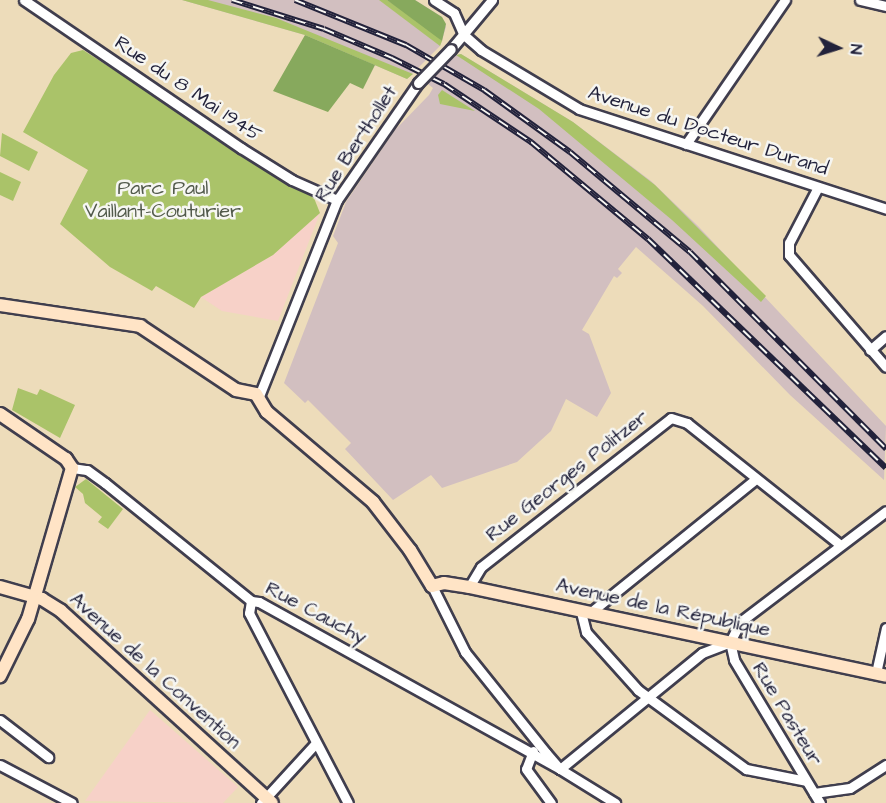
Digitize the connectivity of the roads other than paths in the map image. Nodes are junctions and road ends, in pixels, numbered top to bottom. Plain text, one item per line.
1 (24, 0) edge
2 (434, 0) edge
3 (492, 0) edge
4 (785, 0) edge
5 (860, 0) edge
6 (886, 6) edge
7 (464, 35) junction
8 (686, 144) junction
9 (818, 187) junction
10 (337, 200) junction
11 (886, 209) edge
12 (0, 305) edge
13 (886, 336) edge
14 (870, 350) junction
15 (886, 367) edge
16 (259, 396) junction
17 (0, 414) edge
18 (71, 466) junction
19 (756, 479) junction
20 (881, 513) edge
21 (839, 544) junction
22 (432, 586) junction
23 (0, 587) edge
24 (469, 587) junction
25 (35, 596) junction
26 (251, 602) junction
27 (586, 612) junction
28 (886, 628) edge
29 (729, 642) junction
30 (881, 674) edge
31 (0, 676) edge
32 (648, 697) junction
33 (0, 720) edge
34 (537, 740) junction
35 (315, 744) junction
36 (531, 754) junction
37 (48, 757) dead end
38 (0, 765) edge
39 (886, 765) edge
40 (560, 769) junction
41 (806, 781) junction
42 (814, 793) junction
43 (267, 801) edge
44 (72, 803) edge
45 (348, 803) edge
46 (551, 803) edge
47 (615, 803) edge
48 (820, 803) edge

1 - 10 street, Rue du 8 Mai 1945
2 - 7 street
3 - 7 street, Rue Berthollet
4 - 8 street
5 - 6 street
7 - 8 street, Avenue du Docteur Durand
7 - 10 street, Rue Berthollet, bridge
8 - 9 street, Avenue du Docteur Durand
9 - 11 street, Avenue du Docteur Durand
9 - 14 street
10 - 16 street, Rue Berthollet
12 - 16 street
13 - 14 street
14 - 15 street
16 - 22 street
17 - 18 street, Rue Cauchy
18 - 25 street
18 - 26 street, Rue Cauchy
19 - 21 street, Rue Georges Politzer
19 - 24 street, Rue Georges Politzer
19 - 27 street
20 - 21 street
21 - 29 street
22 - 24 street, Avenue de la République
22 - 34 street
23 - 25 street, Avenue de la Convention
24 - 27 street, Avenue de la République
25 - 31 street
25 - 43 street, Avenue de la Convention
26 - 35 street
26 - 36 street, Rue Cauchy
27 - 29 street, Avenue de la République
27 - 32 street
28 - 30 street
29 - 30 street, Avenue de la République
29 - 32 street
29 - 41 street, Rue Pasteur
32 - 40 street
32 - 41 street
33 - 37 street
34 - 36 street
34 - 40 street
35 - 43 street
35 - 45 street
36 - 40 street, Rue Cauchy
36 - 46 street
38 - 44 street
39 - 42 street
40 - 47 street, Rue Cauchy
41 - 42 street, Rue Pasteur
42 - 48 street, Rue Pasteur

